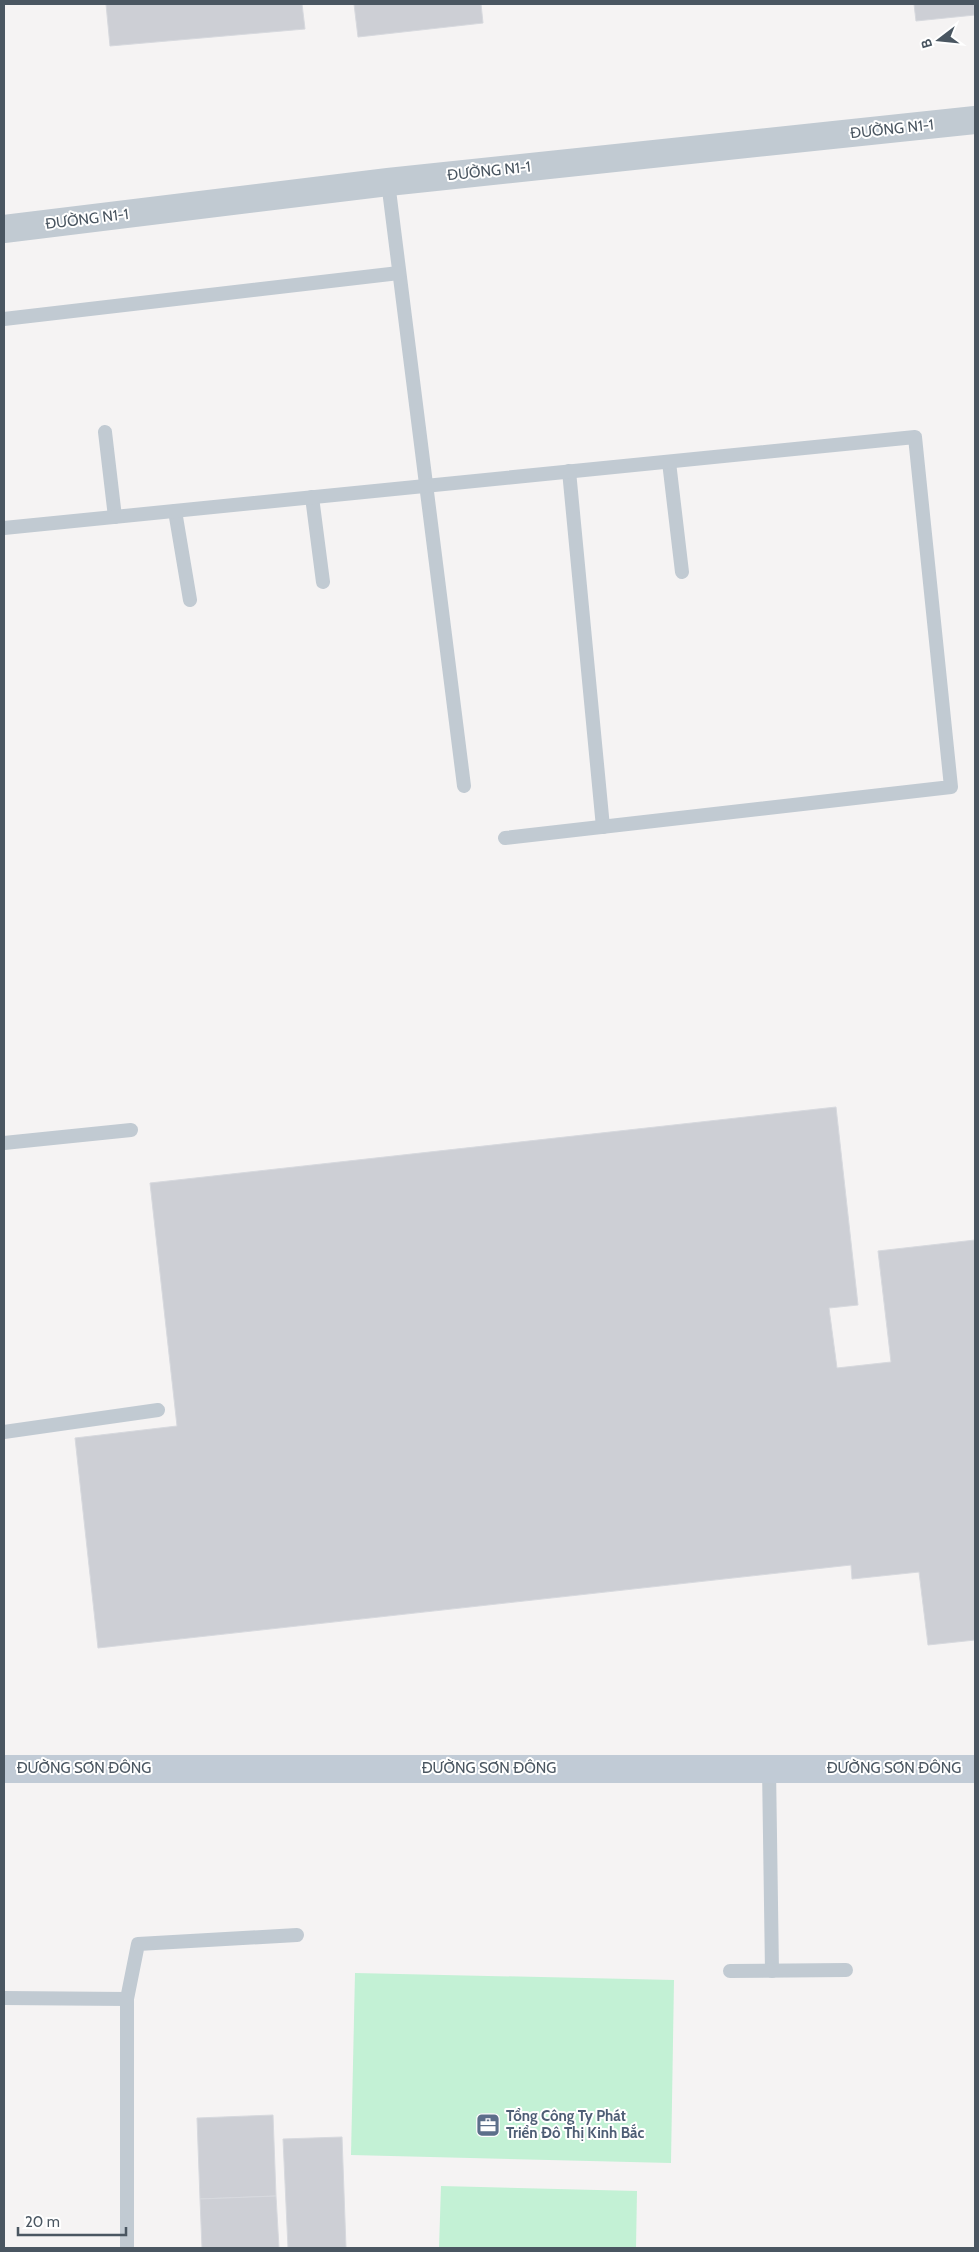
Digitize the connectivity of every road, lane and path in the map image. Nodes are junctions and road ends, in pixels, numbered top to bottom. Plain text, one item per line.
1 (975, 120) edge
2 (388, 182) junction
3 (4, 229) edge
4 (399, 274) junction
5 (4, 319) edge
6 (105, 432) dead end
7 (669, 462) junction
8 (570, 471) junction
9 (425, 486) junction
10 (312, 497) junction
11 (175, 511) junction
12 (115, 517) junction
13 (4, 528) edge
14 (682, 572) dead end
15 (323, 582) dead end
16 (190, 600) dead end
17 (464, 786) dead end
18 (603, 826) junction
19 (505, 838) dead end
20 (131, 1130) dead end
21 (4, 1143) edge
22 (158, 1410) dead end
23 (4, 1432) edge
24 (769, 1768) junction
25 (975, 1768) edge
26 (4, 1769) edge
27 (297, 1935) dead end
28 (846, 1970) dead end
29 (730, 1971) dead end
30 (772, 1971) junction
31 (4, 1998) edge
32 (127, 1999) junction
33 (127, 2248) edge

1 - 2 street, ĐƯỜNG N1-1
2 - 3 street, ĐƯỜNG N1-1
2 - 4 lane
4 - 5 lane
4 - 9 lane
6 - 12 lane
7 - 8 lane
7 - 14 lane
7 - 18 lane
8 - 9 lane
8 - 18 lane
9 - 10 lane
9 - 17 lane
10 - 11 lane
10 - 15 lane
11 - 12 lane
11 - 16 lane
12 - 13 lane
18 - 19 lane
20 - 21 lane
22 - 23 lane
24 - 25 main road, ĐƯỜNG SƠN ĐÔNG
24 - 26 main road, ĐƯỜNG SƠN ĐÔNG
24 - 30 lane
27 - 32 lane
28 - 30 lane
29 - 30 lane
31 - 32 lane
32 - 33 lane

